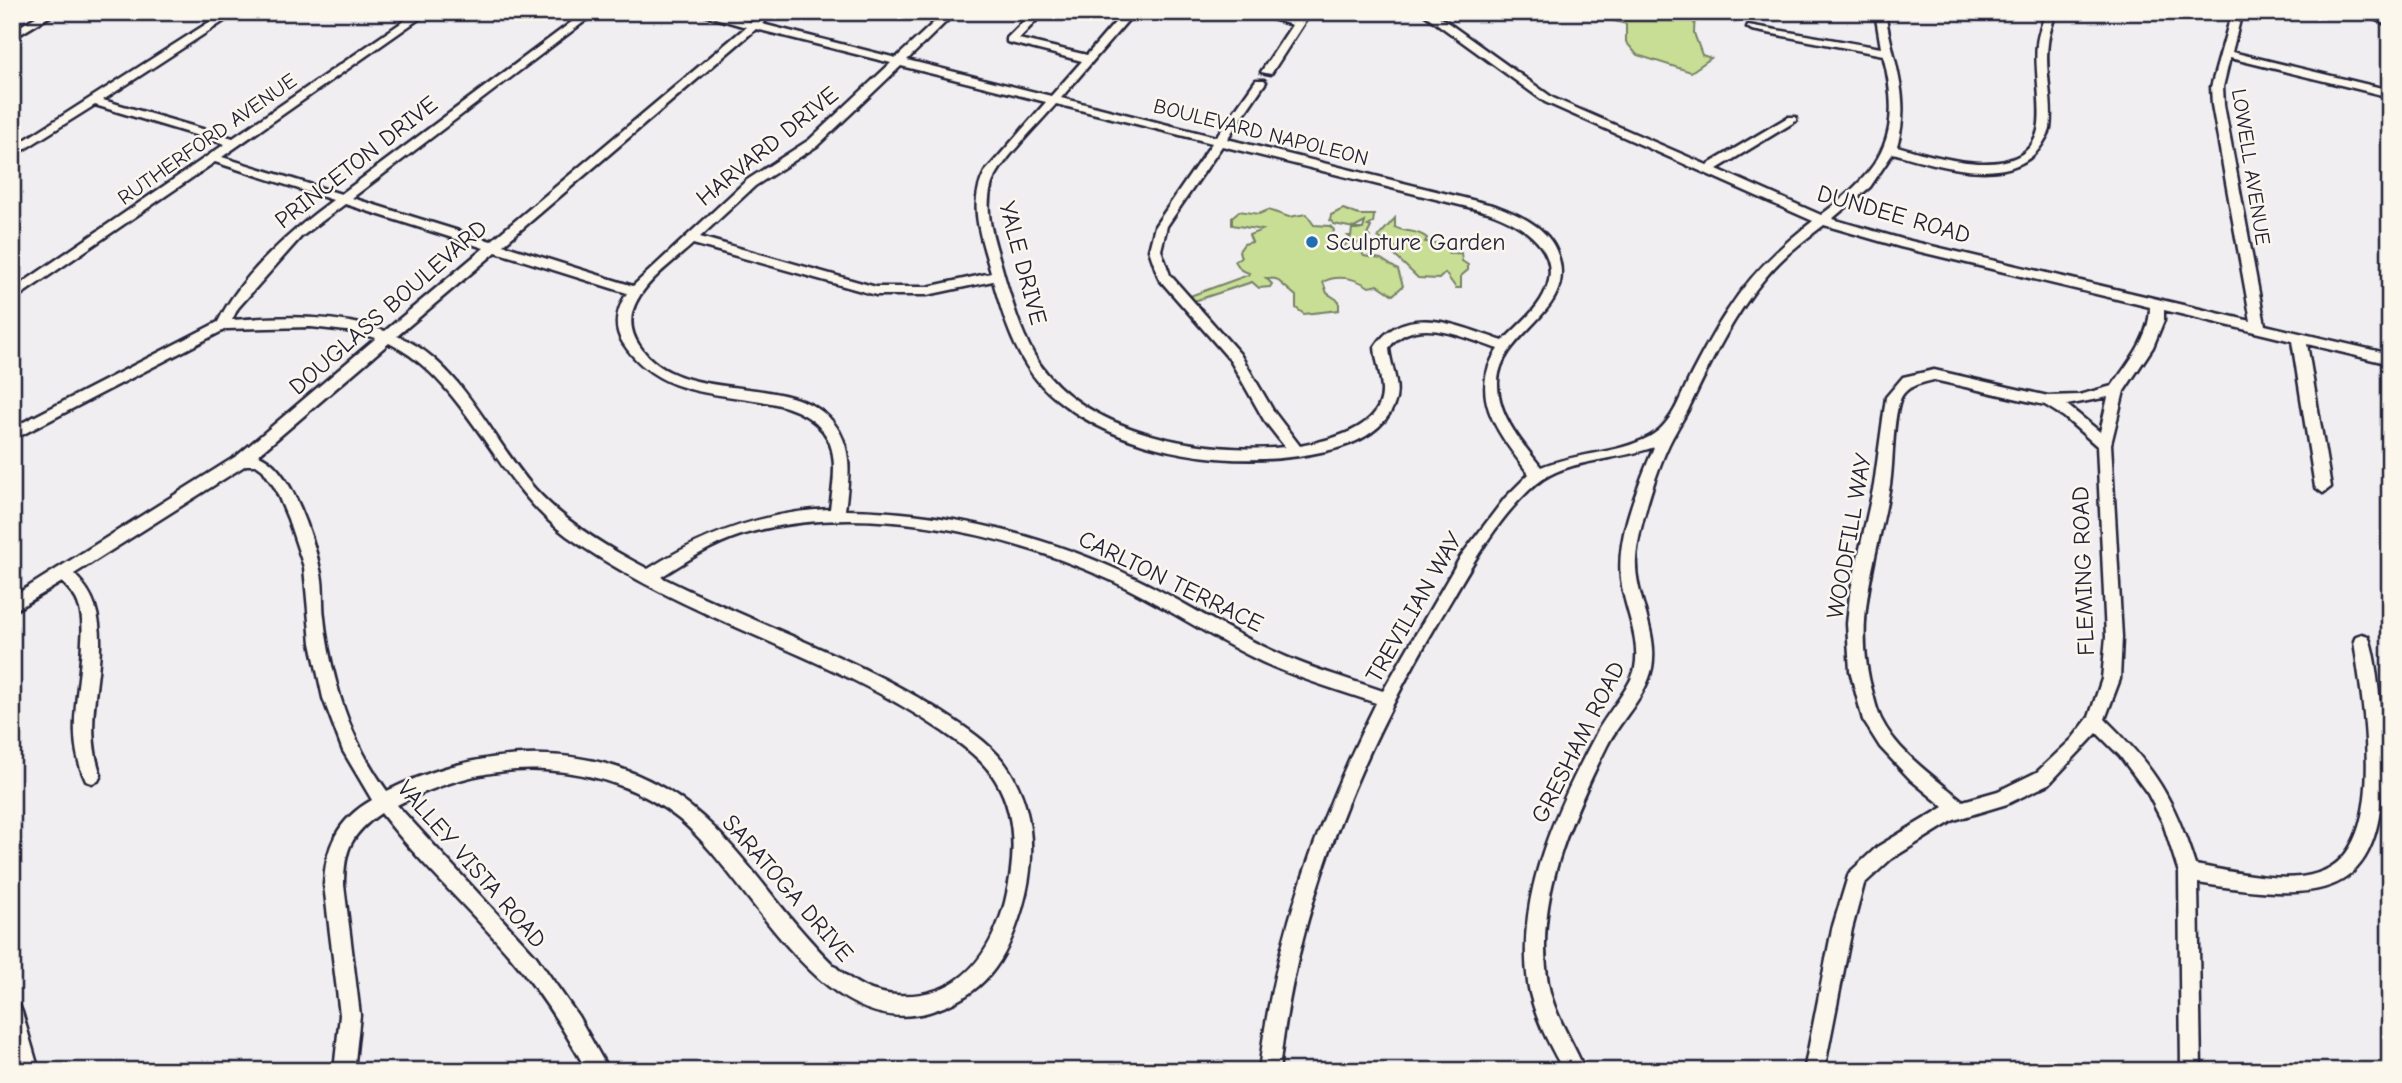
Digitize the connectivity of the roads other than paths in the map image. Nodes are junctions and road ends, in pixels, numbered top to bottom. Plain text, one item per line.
1 (52, 12) edge
2 (233, 12) edge
3 (424, 12) edge
4 (592, 12) edge
5 (699, 12) edge
6 (770, 12) edge
7 (951, 12) edge
8 (1039, 12) edge
9 (1130, 12) edge
10 (1254, 12) edge
11 (1306, 12) edge
12 (1426, 12) edge
13 (1880, 12) edge
14 (2051, 12) edge
15 (2237, 12) edge
16 (2362, 12) edge
17 (1298, 23) junction
18 (2390, 23) edge
19 (754, 26) junction
20 (1752, 27) dead end
21 (12, 36) edge
22 (1886, 52) junction
23 (2226, 54) junction
24 (1089, 59) junction
25 (900, 62) junction
26 (2390, 94) edge
27 (1052, 100) junction
28 (93, 101) junction
29 (1792, 119) dead end
30 (1220, 141) junction
31 (236, 142) junction
32 (1890, 148) junction
33 (12, 153) edge
34 (213, 158) junction
35 (1707, 170) junction
36 (342, 197) junction
37 (1821, 220) junction
38 (691, 239) junction
39 (495, 245) junction
40 (998, 276) junction
41 (635, 291) junction
42 (12, 297) edge
43 (2157, 304) junction
44 (223, 324) junction
45 (2259, 329) junction
46 (388, 338) junction
47 (2299, 338) junction
48 (1505, 346) junction
49 (2390, 359) edge
50 (2117, 390) junction
51 (2048, 401) junction
52 (1667, 433) junction
53 (12, 435) edge
54 (2104, 444) junction
55 (1296, 452) junction
56 (243, 459) junction
57 (1537, 473) junction
58 (2323, 487) dead end
59 (837, 516) junction
60 (64, 573) junction
61 (650, 576) junction
62 (12, 605) edge
63 (2362, 641) dead end
64 (1386, 699) junction
65 (2096, 721) junction
66 (92, 775) dead end
67 (382, 803) junction
68 (1961, 810) junction
69 (2188, 873) junction
70 (12, 1012) edge
71 (29, 1071) edge
72 (344, 1071) edge
73 (599, 1071) edge
74 (1269, 1071) edge
75 (1575, 1071) edge
76 (1814, 1071) edge
77 (2191, 1071) edge

1 - 21 street
2 - 28 street
3 - 31 street, RUTHERFORD AVENUE
4 - 36 street, PRINCETON DRIVE
5 - 19 street, BOULEVARD NAPOLEON
6 - 19 street, DOUGLASS BOULEVARD
7 - 25 street, HARVARD DRIVE
8 - 24 street
9 - 24 street, YALE DRIVE
10 - 17 street
11 - 17 street
12 - 35 street, DUNDEE ROAD
13 - 22 street
14 - 32 street
15 - 23 street, LOWELL AVENUE
16 - 18 street
17 - 30 street
19 - 25 street, BOULEVARD NAPOLEON
19 - 39 street, DOUGLASS BOULEVARD
20 - 22 street
22 - 32 street
23 - 26 street
23 - 45 street, LOWELL AVENUE
24 - 27 street, YALE DRIVE
25 - 27 street, BOULEVARD NAPOLEON
25 - 38 street, HARVARD DRIVE
27 - 30 street, BOULEVARD NAPOLEON
27 - 40 street, YALE DRIVE
28 - 31 street
28 - 33 street
29 - 35 street
30 - 48 street, BOULEVARD NAPOLEON
30 - 55 street
31 - 34 street, RUTHERFORD AVENUE
32 - 37 street
34 - 36 street
34 - 42 street, RUTHERFORD AVENUE
35 - 37 street, DUNDEE ROAD
36 - 39 street
36 - 44 street, PRINCETON DRIVE
37 - 43 street, DUNDEE ROAD
37 - 52 street
38 - 40 street
38 - 41 street, HARVARD DRIVE
39 - 41 street
39 - 46 street, DOUGLASS BOULEVARD
40 - 55 street, YALE DRIVE
41 - 59 street, HARVARD DRIVE
43 - 45 street, DUNDEE ROAD
43 - 50 street, FLEMING ROAD
44 - 46 street, SARATOGA DRIVE
44 - 53 street, PRINCETON DRIVE
45 - 47 street, DUNDEE ROAD
46 - 56 street, DOUGLASS BOULEVARD
46 - 61 street, SARATOGA DRIVE
47 - 49 street, DUNDEE ROAD
47 - 58 street
48 - 55 street, YALE DRIVE
48 - 57 street, BOULEVARD NAPOLEON
50 - 51 street, WOODFILL WAY
50 - 54 street, FLEMING ROAD
51 - 54 street, WOODFILL WAY
51 - 68 street, WOODFILL WAY
52 - 57 street
52 - 75 street, GRESHAM ROAD
54 - 65 street, FLEMING ROAD
56 - 60 street, DOUGLASS BOULEVARD
56 - 67 street, VALLEY VISTA ROAD
57 - 64 street, TREVILIAN WAY
59 - 61 street, CARLTON TERRACE
59 - 64 street, CARLTON TERRACE
60 - 62 street, DOUGLASS BOULEVARD
60 - 66 street
61 - 67 street, SARATOGA DRIVE
63 - 69 street
64 - 74 street, TREVILIAN WAY
65 - 68 street
65 - 69 street
67 - 72 street, SARATOGA DRIVE
67 - 73 street, VALLEY VISTA ROAD
68 - 76 street
69 - 77 street
70 - 71 street

